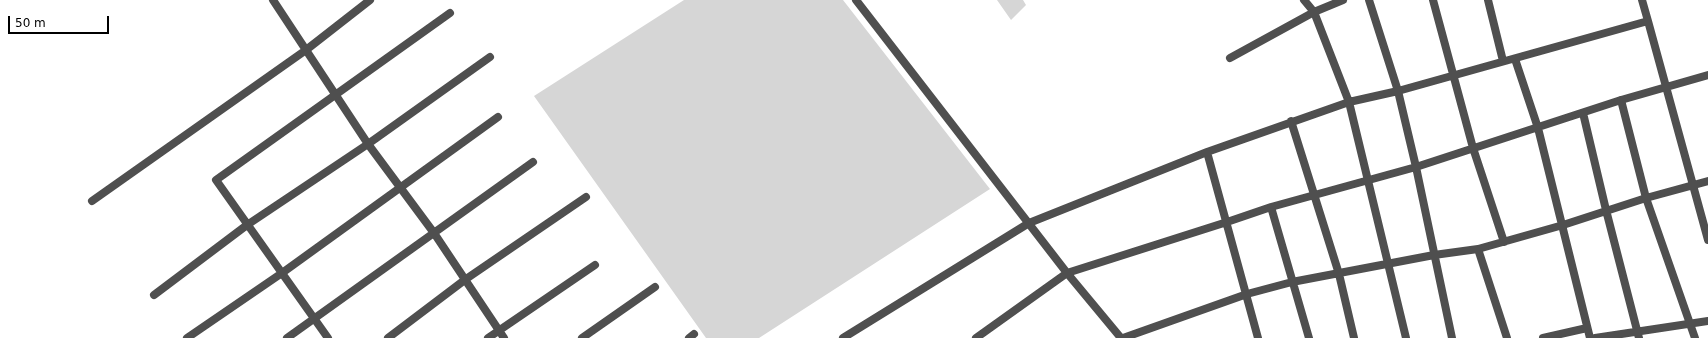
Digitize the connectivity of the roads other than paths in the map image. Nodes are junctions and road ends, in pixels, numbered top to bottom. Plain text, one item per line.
1 (274, 0) edge
2 (370, 0) edge
3 (856, 0) edge
4 (1304, 0) edge
5 (1342, 0) edge
6 (1369, 0) edge
7 (1432, 0) edge
8 (1488, 0) edge
9 (1642, 0) edge
10 (1314, 12) junction
11 (450, 13) dead end
12 (1648, 21) junction
13 (306, 50) junction
14 (490, 57) dead end
15 (1230, 58) dead end
16 (1515, 59) junction
17 (1503, 61) junction
18 (1708, 75) edge
19 (1452, 76) junction
20 (1667, 87) junction
21 (1398, 91) junction
22 (336, 95) junction
23 (1621, 100) junction
24 (1349, 102) junction
25 (1583, 112) junction
26 (498, 117) dead end
27 (1292, 121) junction
28 (1538, 128) junction
29 (368, 144) junction
30 (1473, 148) junction
31 (1207, 152) junction
32 (533, 162) dead end
33 (1416, 167) junction
34 (1369, 181) junction
35 (1708, 182) edge
36 (1692, 186) junction
37 (401, 188) junction
38 (1315, 195) junction
39 (586, 197) dead end
40 (1646, 198) junction
41 (92, 201) dead end
42 (1271, 207) junction
43 (1606, 210) junction
44 (1227, 222) junction
45 (1029, 223) junction
46 (247, 225) junction
47 (1563, 225) junction
48 (434, 233) junction
49 (1708, 240) edge
50 (1504, 242) junction
51 (1478, 249) junction
52 (1434, 255) junction
53 (595, 264) dead end
54 (1389, 264) junction
55 (282, 273) junction
56 (1067, 273) junction
57 (1339, 274) junction
58 (466, 279) junction
59 (1292, 282) junction
60 (655, 287) dead end
61 (1247, 294) junction
62 (154, 295) dead end
63 (315, 318) junction
64 (1708, 321) edge
65 (1691, 323) junction
66 (1587, 328) junction
67 (499, 331) junction
68 (1639, 334) edge
69 (187, 338) edge
70 (287, 338) edge
71 (328, 338) edge
72 (388, 338) edge
73 (488, 338) edge
74 (504, 338) edge
75 (582, 338) edge
76 (842, 338) edge
77 (976, 338) edge
78 (1122, 338) edge
79 (1258, 338) edge
80 (1309, 338) edge
81 (1354, 338) edge
82 (1406, 338) edge
83 (1452, 338) edge
84 (1507, 338) edge
85 (1543, 338) edge
86 (1590, 338) edge
87 (1596, 338) edge
88 (1695, 338) edge

1 - 13 street
2 - 13 street
3 - 45 street
4 - 10 street
5 - 10 street
6 - 21 street
7 - 19 street
8 - 17 street
9 - 12 street
10 - 15 street
10 - 24 street
11 - 22 street
12 - 16 street
12 - 20 street
13 - 22 street
13 - 41 street
14 - 29 street
16 - 17 street
16 - 28 street
17 - 19 street
18 - 20 street
19 - 21 street
19 - 30 street
20 - 23 street
20 - 36 street
21 - 24 street
21 - 33 street
22 - 29 street
22 - 46 street
23 - 25 street
23 - 40 street
24 - 27 street
24 - 34 street
25 - 28 street
25 - 43 street
26 - 37 street
27 - 31 street
27 - 38 street
28 - 30 street
28 - 47 street
29 - 37 street
29 - 46 street
30 - 33 street
30 - 50 street
31 - 44 street
31 - 45 street
32 - 48 street
33 - 34 street
33 - 52 street
34 - 38 street
34 - 54 street
35 - 36 street
36 - 40 street
36 - 49 street
37 - 48 street
37 - 55 street
38 - 42 street
38 - 57 street
39 - 58 street
40 - 43 street
40 - 65 street
42 - 44 street
42 - 59 street
43 - 47 street
43 - 68 street
44 - 56 street
44 - 61 street
45 - 56 street
45 - 76 street
46 - 55 street
46 - 62 street
47 - 50 street
47 - 66 street
48 - 58 street
48 - 63 street
50 - 51 street
51 - 52 street
51 - 84 street
52 - 54 street
52 - 83 street
53 - 67 street
54 - 57 street
54 - 82 street
55 - 63 street
55 - 69 street
56 - 77 street
56 - 78 street
57 - 59 street
57 - 81 street
58 - 67 street
58 - 72 street
59 - 61 street
59 - 80 street
60 - 75 street
61 - 78 street
61 - 79 street
63 - 70 street
63 - 71 street
64 - 65 street
65 - 68 street
65 - 88 street
66 - 85 street
66 - 86 street
67 - 73 street
67 - 74 street
68 - 87 street

